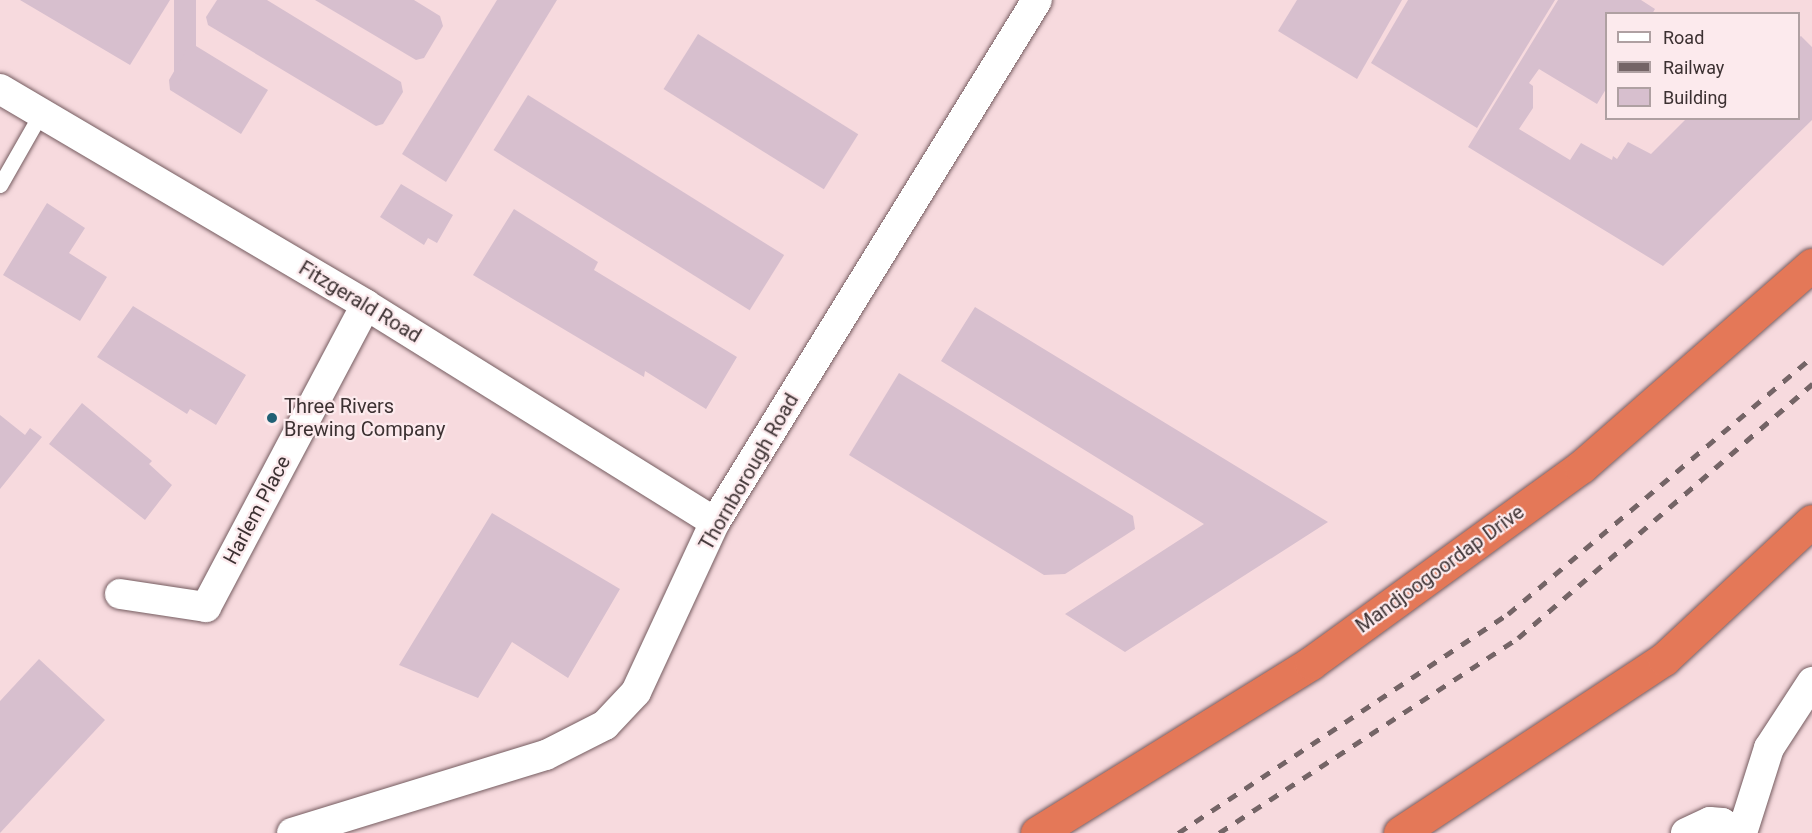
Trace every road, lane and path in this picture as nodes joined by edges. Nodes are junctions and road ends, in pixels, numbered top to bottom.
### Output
1 (1037, 0) edge
2 (0, 89) edge
3 (40, 112) junction
4 (0, 185) edge
5 (1812, 265) edge
6 (366, 305) junction
7 (1812, 521) edge
8 (715, 522) junction
9 (120, 594) dead end
10 (1812, 682) edge
11 (292, 833) edge
12 (1037, 833) edge
13 (1400, 833) edge
14 (1686, 833) edge
15 (1738, 833) edge
16 (1742, 833) edge

1 - 8 street, Thornborough Road
2 - 3 street, Fitzgerald Road
3 - 4 lane
3 - 6 street, Fitzgerald Road
5 - 12 highway, Mandjoogoordap Drive
6 - 8 street, Fitzgerald Road
6 - 9 street, Harlem Place
7 - 13 highway
8 - 11 street, Thornborough Road
10 - 16 street
14 - 15 street

